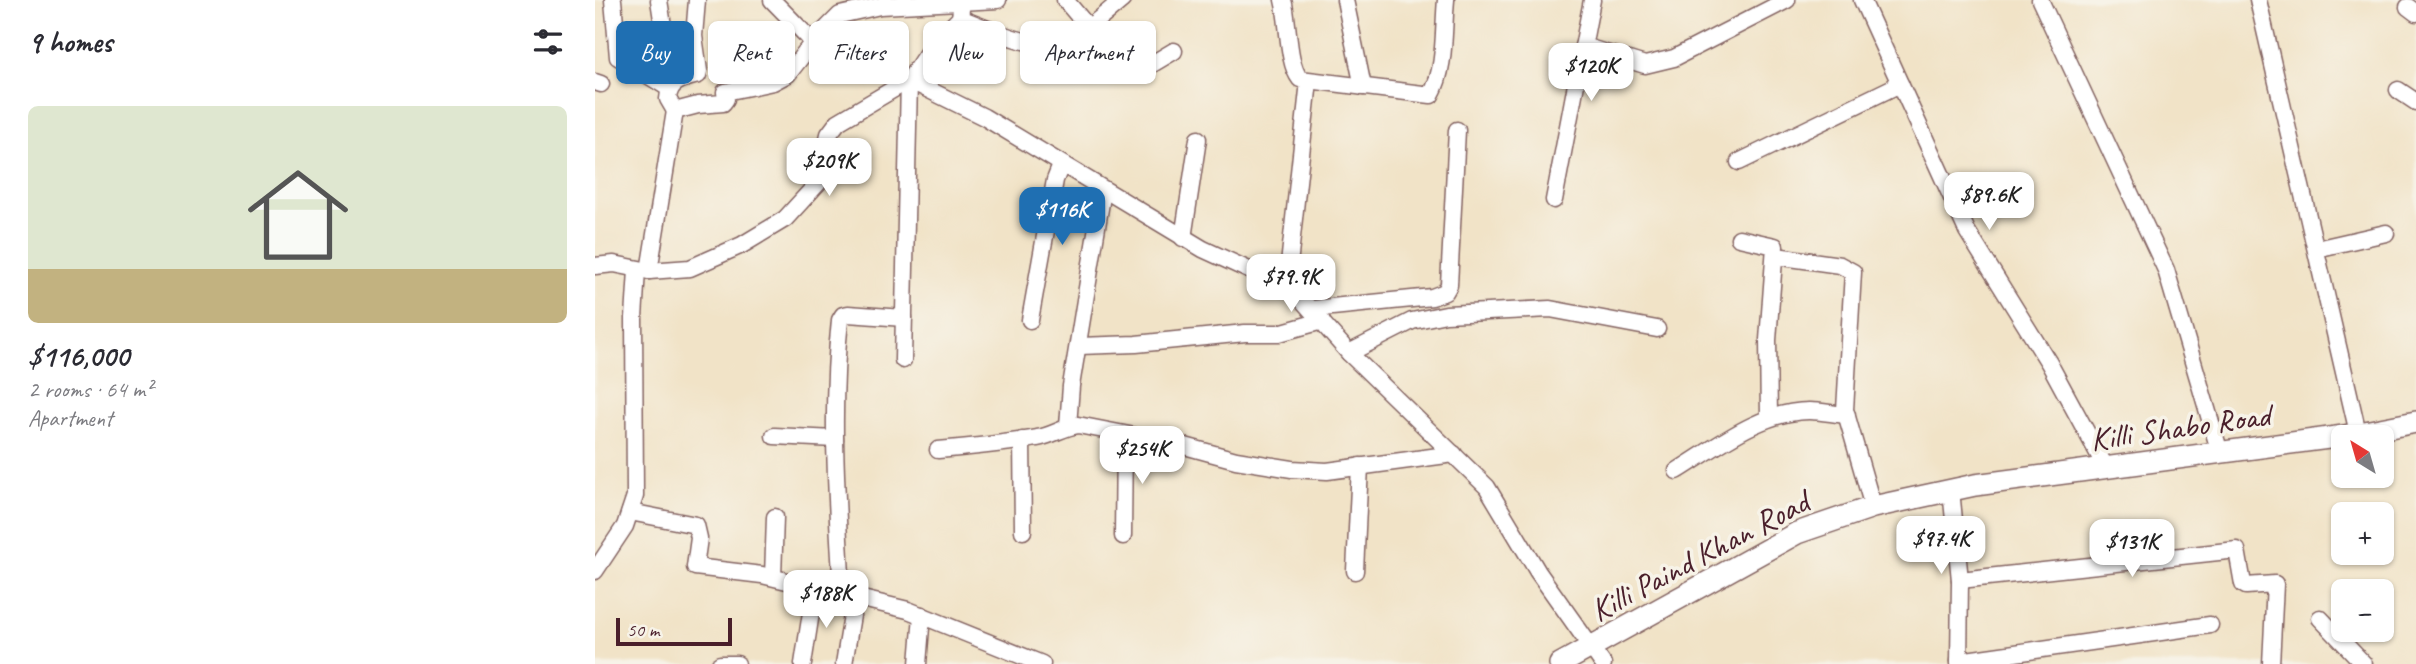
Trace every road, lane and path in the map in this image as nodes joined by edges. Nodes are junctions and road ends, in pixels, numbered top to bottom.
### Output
1 (614, 0) edge
2 (659, 0) edge
3 (697, 0) edge
4 (772, 0) edge
5 (998, 0) edge
6 (1065, 0) edge
7 (1122, 0) edge
8 (1283, 0) edge
9 (1345, 0) edge
10 (1446, 0) edge
11 (1593, 0) edge
12 (1787, 0) edge
13 (1862, 0) edge
14 (2040, 0) edge
15 (2258, 0) edge
16 (961, 7) edge
17 (834, 21) edge
18 (1085, 21) edge
19 (1096, 21) edge
20 (809, 38) edge
21 (1020, 39) edge
22 (1583, 46) junction
23 (809, 47) edge
24 (1174, 51) dead end
25 (1156, 62) edge
26 (909, 79) joint
27 (1309, 81) junction
28 (901, 84) edge
29 (909, 84) edge
30 (1900, 84) junction
31 (675, 85) junction
32 (1363, 87) junction
33 (2398, 90) dead end
34 (2416, 102) edge
35 (675, 111) junction
36 (1457, 130) dead end
37 (1198, 139) dead end
38 (1738, 162) dead end
39 (1061, 165) junction
40 (1103, 190) junction
41 (1554, 200) dead end
42 (2386, 233) dead end
43 (1183, 238) junction
44 (1739, 238) dead end
45 (2316, 249) junction
46 (1776, 256) junction
47 (595, 266) edge
48 (643, 270) junction
49 (1287, 283) junction
50 (1317, 315) junction
51 (904, 317) junction
52 (1030, 320) dead end
53 (1657, 329) dead end
54 (1079, 346) junction
55 (1349, 353) junction
56 (903, 360) dead end
57 (1847, 415) junction
58 (1769, 418) junction
59 (2416, 422) edge
60 (2356, 425) edge
61 (1068, 426) junction
62 (2394, 426) edge
63 (1124, 435) junction
64 (774, 436) dead end
65 (2331, 437) edge
66 (835, 439) junction
67 (1022, 440) junction
68 (938, 450) dead end
69 (2220, 453) junction
70 (1454, 454) junction
71 (1360, 466) junction
72 (2106, 468) junction
73 (1677, 471) dead end
74 (1951, 490) junction
75 (1873, 507) junction
76 (630, 512) junction
77 (775, 517) dead end
78 (1023, 531) dead end
79 (1123, 536) dead end
80 (1356, 570) dead end
81 (595, 571) edge
82 (773, 578) junction
83 (1960, 580) junction
84 (815, 587) junction
85 (848, 595) junction
86 (922, 615) junction
87 (2320, 618) dead end
88 (2210, 625) dead end
89 (1597, 656) edge
90 (1022, 659) edge
91 (1959, 662) edge
92 (720, 664) edge
93 (737, 664) edge
94 (803, 664) edge
95 (844, 664) edge
96 (918, 664) edge
97 (1042, 664) edge
98 (1560, 664) edge
99 (2271, 664) edge
100 (2364, 664) edge

1 - 31 street
2 - 31 street
3 - 31 street
4 - 20 street
5 - 16 street
6 - 18 street
7 - 19 street
8 - 27 street
9 - 32 street
10 - 32 street
11 - 22 street
12 - 22 street
13 - 30 street
14 - 69 street
15 - 45 street
16 - 17 street
16 - 21 street
16 - 26 street
22 - 41 street
23 - 35 street
24 - 25 street
26 - 39 street
27 - 32 street
27 - 49 street
28 - 48 street
29 - 51 street
30 - 38 street
30 - 72 street
31 - 35 street
33 - 34 street
35 - 48 street
36 - 50 street
37 - 43 street
39 - 40 street
39 - 52 street
40 - 43 street
40 - 54 street
42 - 45 street
43 - 49 street
44 - 46 street
45 - 60 street
46 - 57 street
46 - 58 street
47 - 48 street
48 - 76 street
49 - 50 street
50 - 54 street
50 - 55 street
51 - 56 street
51 - 66 street
53 - 55 street
54 - 61 street
55 - 70 street
57 - 58 street
57 - 75 street
58 - 73 street
59 - 62 street, Killi Shabo Road
61 - 63 street
61 - 67 street
63 - 71 street
63 - 79 street
64 - 66 street
65 - 69 street, Killi Shabo Road
66 - 85 street
67 - 68 street
67 - 78 street
69 - 72 street, Killi Shabo Road
70 - 71 street
70 - 89 street
71 - 80 street
72 - 74 street, Killi Shabo Road
74 - 75 street, Killi Paind Khan Road
74 - 83 street
75 - 89 street, Killi Paind Khan Road
76 - 81 street
76 - 82 street
77 - 82 street
82 - 84 street
83 - 91 street
83 - 99 street
84 - 85 street
84 - 94 street
85 - 86 street
85 - 95 street
86 - 90 street
86 - 96 street
87 - 100 street
88 - 91 street
89 - 98 street, Killi Paind Khan Road
90 - 97 street
92 - 93 street

